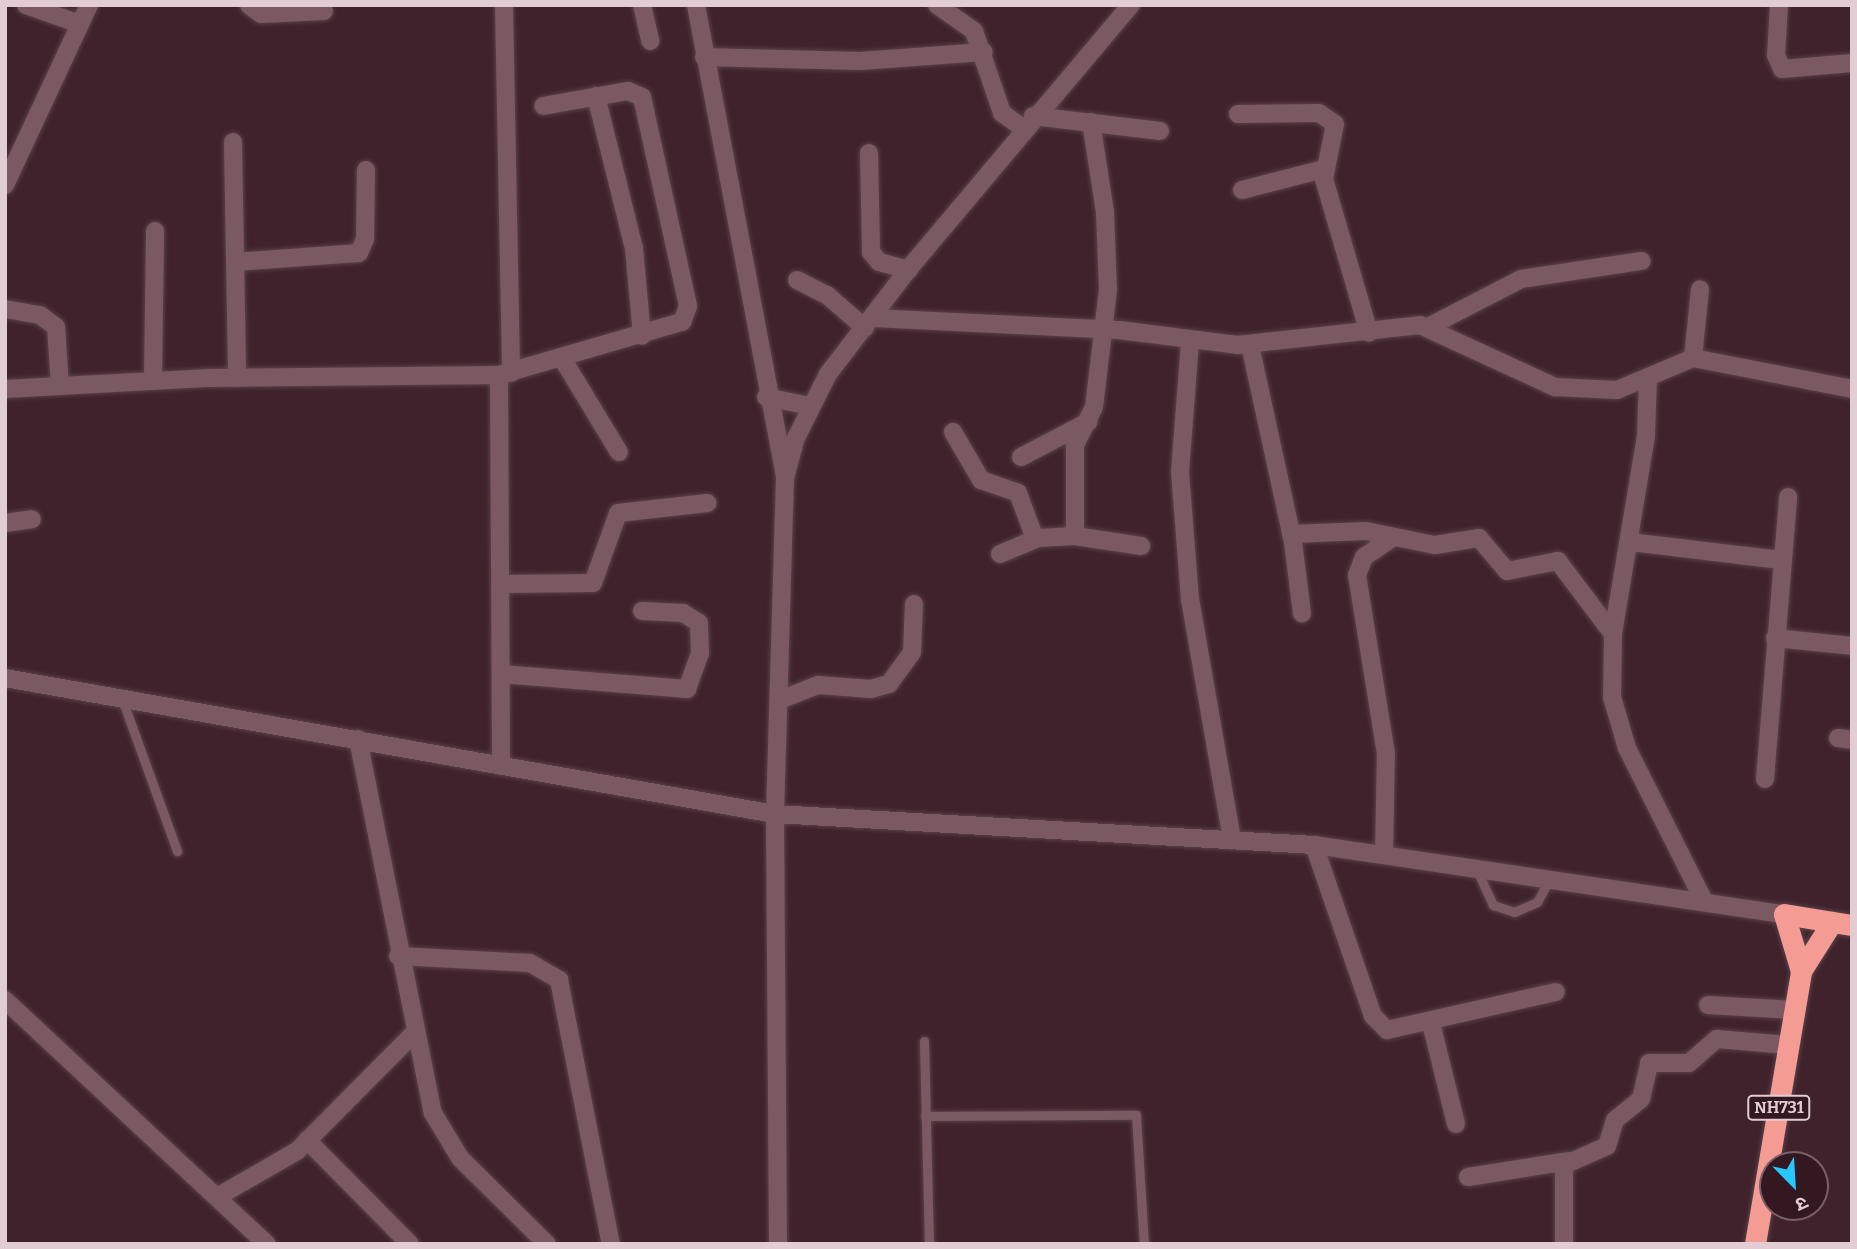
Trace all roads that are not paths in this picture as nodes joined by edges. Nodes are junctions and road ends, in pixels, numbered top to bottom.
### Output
1 (26, 5) edge
2 (89, 5) edge
3 (249, 5) edge
4 (504, 5) edge
5 (642, 5) edge
6 (696, 5) edge
7 (937, 5) edge
8 (1131, 5) edge
9 (1779, 5) edge
10 (324, 11) dead end
11 (80, 24) junction
12 (650, 41) dead end
13 (984, 52) junction
14 (704, 57) junction
15 (1852, 63) edge
16 (596, 96) junction
17 (543, 106) dead end
18 (1238, 114) dead end
19 (1028, 122) junction
20 (1091, 122) junction
21 (1160, 131) dead end
22 (233, 142) dead end
23 (869, 153) dead end
24 (1324, 169) junction
25 (366, 170) dead end
26 (5, 185) edge
27 (1242, 190) dead end
28 (155, 230) dead end
29 (1642, 261) dead end
30 (235, 262) junction
31 (909, 270) junction
32 (797, 280) dead end
33 (1700, 289) dead end
34 (5, 309) edge
35 (869, 323) junction
36 (1430, 326) junction
37 (1101, 329) junction
38 (1369, 332) junction
39 (642, 336) junction
40 (1190, 342) junction
41 (1250, 345) junction
42 (562, 358) junction
43 (1693, 358) junction
44 (505, 374) junction
45 (237, 378) junction
46 (1648, 378) junction
47 (153, 380) junction
48 (60, 386) junction
49 (5, 389) edge
50 (1852, 389) edge
51 (766, 397) junction
52 (810, 406) junction
53 (1088, 422) junction
54 (953, 432) dead end
55 (618, 452) dead end
56 (1021, 457) dead end
57 (785, 478) junction
58 (1788, 496) dead end
59 (707, 503) dead end
60 (32, 519) dead end
61 (5, 523) edge
62 (1291, 534) junction
63 (1075, 536) junction
64 (1392, 538) junction
65 (1035, 539) junction
66 (1630, 542) junction
67 (1141, 545) dead end
68 (1000, 554) dead end
69 (1780, 560) junction
70 (502, 584) junction
71 (914, 604) dead end
72 (642, 611) dead end
73 (1302, 613) dead end
74 (1613, 634) junction
75 (1774, 638) junction
76 (1852, 646) edge
77 (501, 674) junction
78 (5, 678) edge
79 (122, 699) junction
80 (780, 701) junction
81 (358, 739) junction
82 (501, 766) junction
83 (1765, 779) dead end
84 (775, 814) junction
85 (1231, 840) junction
86 (1314, 845) junction
87 (177, 851) dead end
88 (1384, 854) junction
89 (1475, 866) junction
90 (1551, 877) junction
91 (1704, 901) junction
92 (1784, 914) junction
93 (1842, 923) edge
94 (398, 956) junction
95 (1801, 971) junction
96 (1556, 992) dead end
97 (5, 1000) edge
98 (1709, 1005) dead end
99 (1794, 1010) junction
100 (1431, 1023) junction
101 (413, 1034) junction
102 (924, 1041) dead end
103 (1788, 1045) junction
104 (925, 1115) junction
105 (1456, 1124) dead end
106 (307, 1140) junction
107 (1568, 1161) junction
108 (1468, 1177) dead end
109 (217, 1197) junction
110 (267, 1244) edge
111 (410, 1244) edge
112 (547, 1244) edge
113 (611, 1244) edge
114 (778, 1244) edge
115 (929, 1244) edge
116 (1144, 1244) edge
117 (1564, 1244) edge
118 (1755, 1244) edge

1 - 11 street
2 - 11 street
3 - 10 street
4 - 44 street
5 - 12 street
6 - 14 street
7 - 13 street
8 - 19 street
9 - 15 street
11 - 26 street
13 - 14 street
13 - 19 street
14 - 51 street
16 - 17 street
16 - 39 street
16 - 39 street
18 - 24 street
19 - 20 street
19 - 31 street
20 - 21 street
20 - 37 street
22 - 30 street
23 - 31 street
24 - 27 street
24 - 38 street
25 - 30 street
28 - 47 street
29 - 36 street
30 - 45 street
31 - 35 street
32 - 35 street
33 - 43 street
34 - 48 street
35 - 37 street
35 - 52 street
36 - 38 street
36 - 46 street
37 - 40 street
37 - 53 street
38 - 41 street
39 - 42 street
40 - 41 street
40 - 85 street
41 - 62 street
42 - 44 street
42 - 55 street
43 - 46 street
43 - 50 street
44 - 45 street
44 - 70 street
45 - 47 street
46 - 66 street
47 - 48 street
48 - 49 street
51 - 52 street
51 - 57 street
52 - 57 street
53 - 56 street
53 - 63 street
54 - 65 street
57 - 80 street
58 - 69 street
59 - 70 street
60 - 61 street
62 - 64 street
62 - 73 street
63 - 65 street
63 - 67 street
64 - 74 street
64 - 88 street
65 - 68 street
66 - 69 street
66 - 74 street
69 - 75 street
70 - 77 street
71 - 80 street
72 - 77 street
74 - 91 street
75 - 76 street
75 - 83 street
77 - 82 street
78 - 79 street
79 - 81 street
79 - 87 lane
80 - 84 street
81 - 82 street
81 - 94 street
82 - 84 street
84 - 85 street
84 - 114 street
85 - 86 street
86 - 88 street
86 - 100 street
88 - 89 street
89 - 90 street
89 - 90 lane
90 - 91 street
91 - 92 street
92 - 93 highway, NH731
92 - 95 highway, NH731
93 - 95 highway, NH731
94 - 101 street
94 - 113 street
95 - 99 highway, NH731
96 - 100 street
97 - 109 street
98 - 99 street
99 - 103 highway, NH731
100 - 105 street
101 - 106 street
101 - 112 street
102 - 104 lane
103 - 107 street
103 - 118 highway, NH731
104 - 115 lane
104 - 116 lane
106 - 109 street
106 - 111 street
107 - 108 street
107 - 117 street
109 - 110 street

